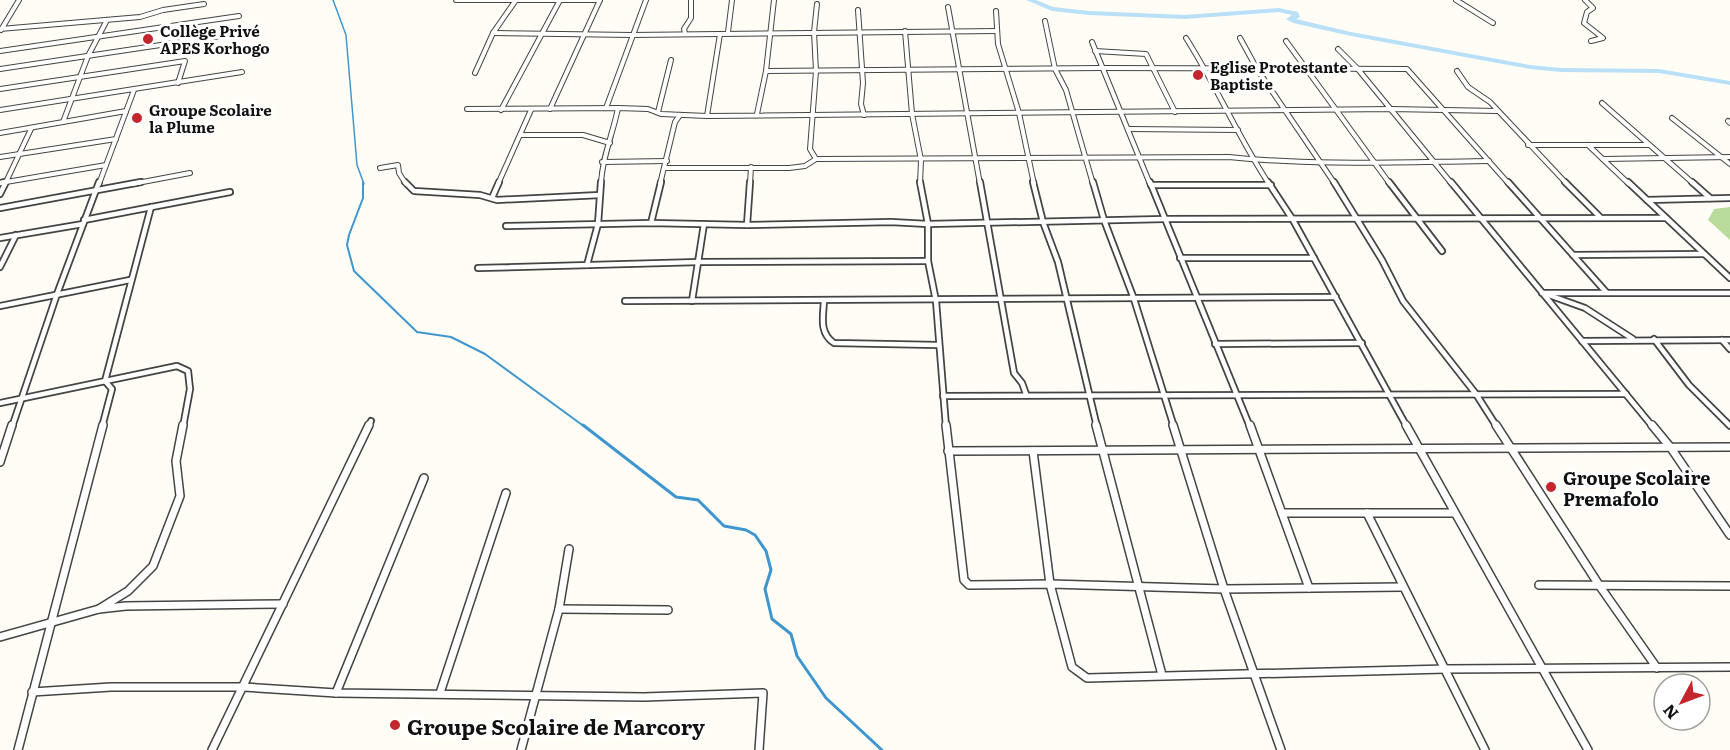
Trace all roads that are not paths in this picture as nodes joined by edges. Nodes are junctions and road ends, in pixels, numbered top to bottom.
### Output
1 (19, 0) edge
2 (456, 0) edge
3 (516, 0) edge
4 (560, 0) edge
5 (600, 0) edge
6 (646, 0) edge
7 (691, 0) edge
8 (732, 0) edge
9 (774, 0) edge
10 (1456, 0) edge
11 (1585, 0) edge
12 (204, 4) dead end
13 (817, 4) dead end
14 (948, 7) dead end
15 (858, 10) dead end
16 (996, 11) dead end
17 (239, 16) dead end
18 (107, 20) junction
19 (1045, 21) dead end
20 (1493, 23) dead end
21 (0, 30) edge
22 (905, 31) junction
23 (997, 31) junction
24 (728, 32) junction
25 (860, 32) junction
26 (953, 32) junction
27 (493, 33) junction
28 (543, 33) junction
29 (685, 33) junction
30 (771, 33) junction
31 (814, 33) junction
32 (234, 34) dead end
33 (720, 34) junction
34 (583, 35) junction
35 (632, 35) junction
36 (99, 37) junction
37 (1186, 38) dead end
38 (1240, 38) dead end
39 (1286, 41) dead end
40 (1591, 41) dead end
41 (1092, 42) dead end
42 (1338, 49) dead end
43 (0, 51) edge
44 (1095, 51) junction
45 (88, 56) junction
46 (671, 60) dead end
47 (1101, 68) junction
48 (1307, 68) junction
49 (1357, 68) junction
50 (0, 69) edge
51 (1008, 69) junction
52 (1055, 69) junction
53 (1154, 69) junction
54 (1206, 69) junction
55 (1257, 69) junction
56 (862, 70) junction
57 (961, 70) junction
58 (766, 71) junction
59 (816, 71) junction
60 (909, 71) junction
61 (1458, 71) dead end
62 (242, 72) dead end
63 (475, 73) dead end
64 (81, 76) junction
65 (178, 83) junction
66 (0, 89) edge
67 (134, 90) junction
68 (71, 99) junction
69 (1602, 103) dead end
70 (606, 108) junction
71 (618, 108) junction
72 (550, 109) junction
73 (1391, 109) junction
74 (1444, 109) junction
75 (0, 110) edge
76 (467, 110) dead end
77 (501, 110) junction
78 (531, 110) junction
79 (126, 111) junction
80 (1287, 111) junction
81 (1497, 111) junction
82 (658, 112) junction
83 (1071, 112) junction
84 (1121, 112) junction
85 (1175, 112) junction
86 (1229, 112) junction
87 (1338, 112) junction
88 (811, 113) junction
89 (968, 113) junction
90 (1019, 113) junction
91 (671, 114) junction
92 (757, 114) junction
93 (912, 114) junction
94 (864, 115) junction
95 (680, 116) junction
96 (707, 116) junction
97 (1672, 118) dead end
98 (675, 121) junction
99 (63, 122) junction
100 (31, 129) junction
101 (1128, 129) junction
102 (1238, 130) junction
103 (0, 133) edge
104 (520, 135) junction
105 (116, 139) junction
106 (610, 142) junction
107 (1528, 145) junction
108 (1588, 145) junction
109 (1649, 145) junction
110 (18, 155) junction
111 (1027, 157) junction
112 (1138, 157) junction
113 (1663, 157) junction
114 (1722, 157) junction
115 (0, 158) edge
116 (1730, 158) edge
117 (816, 159) junction
118 (1085, 159) junction
119 (1252, 159) junction
120 (1603, 159) junction
121 (921, 160) junction
122 (974, 160) junction
123 (1375, 160) junction
124 (667, 161) junction
125 (1435, 161) junction
126 (1490, 161) junction
127 (602, 162) junction
128 (1322, 162) junction
129 (1730, 164) edge
130 (106, 165) junction
131 (751, 167) junction
132 (380, 168) dead end
133 (665, 168) junction
134 (190, 173) dead end
135 (2, 183) edge
136 (1151, 185) junction
137 (1271, 185) junction
138 (95, 189) junction
139 (230, 192) dead end
140 (0, 194) edge
141 (600, 195) junction
142 (492, 198) junction
143 (1710, 198) junction
144 (1730, 198) edge
145 (1647, 200) junction
146 (151, 207) junction
147 (0, 208) edge
148 (1600, 217) junction
149 (1415, 218) junction
150 (1479, 218) junction
151 (1539, 218) junction
152 (1666, 218) junction
153 (1165, 219) junction
154 (1356, 219) junction
155 (1104, 220) junction
156 (1293, 220) junction
157 (83, 222) junction
158 (1043, 222) junction
159 (651, 223) junction
160 (986, 223) junction
161 (598, 224) junction
162 (704, 224) junction
163 (747, 225) junction
164 (928, 225) junction
165 (506, 226) dead end
166 (16, 235) junction
167 (0, 238) edge
168 (1442, 251) dead end
169 (1704, 254) junction
170 (1574, 255) junction
171 (1180, 258) junction
172 (1314, 258) junction
173 (928, 261) junction
174 (699, 262) junction
175 (587, 265) junction
176 (0, 267) edge
177 (478, 268) dead end
178 (1730, 278) edge
179 (130, 280) junction
180 (1606, 292) junction
181 (1542, 293) junction
182 (1730, 293) edge
183 (57, 294) junction
184 (1336, 297) junction
185 (1196, 298) junction
186 (1134, 299) junction
187 (999, 300) junction
188 (1067, 300) junction
189 (625, 301) dead end
190 (692, 301) junction
191 (824, 301) junction
192 (936, 301) junction
193 (0, 306) edge
194 (1654, 339) junction
195 (1635, 340) junction
196 (1722, 340) junction
197 (1730, 340) edge
198 (1582, 341) junction
199 (1362, 343) junction
200 (1215, 344) junction
201 (938, 345) junction
202 (1730, 349) edge
203 (105, 381) junction
204 (1388, 393) junction
205 (1026, 394) junction
206 (1088, 394) junction
207 (1162, 394) junction
208 (1236, 394) junction
209 (1476, 394) junction
210 (1626, 394) junction
211 (943, 396) junction
212 (20, 399) junction
213 (0, 403) edge
214 (371, 421) dead end
215 (1730, 426) edge
216 (1417, 447) junction
217 (1730, 447) edge
218 (1259, 448) junction
219 (1512, 448) junction
220 (1671, 448) junction
221 (948, 450) junction
222 (1033, 451) junction
223 (1103, 451) junction
224 (1180, 451) junction
225 (0, 462) edge
226 (424, 478) dead end
227 (506, 493) dead end
228 (1282, 513) junction
229 (1367, 513) junction
230 (1454, 513) junction
231 (1730, 535) edge
232 (569, 549) dead end
233 (1050, 584) junction
234 (1539, 585) dead end
235 (1599, 585) junction
236 (1402, 586) junction
237 (1730, 586) edge
238 (1138, 587) junction
239 (1309, 588) junction
240 (1224, 589) junction
241 (283, 604) junction
242 (99, 609) junction
243 (559, 609) junction
244 (668, 609) dead end
245 (51, 623) junction
246 (0, 637) edge
247 (1730, 667) edge
248 (1657, 668) junction
249 (1446, 669) junction
250 (1542, 669) junction
251 (1255, 672) junction
252 (1162, 675) junction
253 (244, 687) junction
254 (32, 692) junction
255 (336, 693) junction
256 (440, 693) junction
257 (535, 694) junction
258 (18, 750) edge
259 (212, 750) edge
260 (521, 750) edge
261 (759, 750) edge
262 (1281, 750) edge
263 (1485, 750) edge
264 (1588, 750) edge

1 - 21 street
2 - 3 street
3 - 4 street
3 - 27 street
4 - 5 street
4 - 28 street
5 - 34 street
6 - 35 street
7 - 29 street
8 - 24 street
9 - 30 street
10 - 20 street
11 - 40 street
12 - 18 street
13 - 31 street
14 - 26 street
15 - 25 street
16 - 23 street
17 - 36 street
18 - 21 street
18 - 36 street
19 - 52 street
22 - 25 street
22 - 26 street
22 - 60 street
23 - 26 street
23 - 51 street
24 - 30 street
24 - 33 street
25 - 31 street
25 - 56 street
26 - 57 street
27 - 28 street
27 - 63 street
28 - 34 street
28 - 77 street
29 - 33 street
29 - 35 street
30 - 31 street
30 - 58 street
31 - 59 street
32 - 45 street
33 - 96 street
34 - 35 street
34 - 72 street
35 - 70 street
36 - 43 street
36 - 45 street
37 - 54 street
38 - 55 street
39 - 48 street
41 - 44 street
42 - 49 street
44 - 47 street
44 - 53 street
45 - 50 street
45 - 64 street
46 - 82 street
47 - 52 street
47 - 53 street
47 - 84 street
48 - 49 street
48 - 55 street
48 - 87 street
49 - 73 street
49 - 74 street
51 - 52 street
51 - 57 street
51 - 90 street
52 - 83 street
53 - 54 street
53 - 85 street
54 - 55 street
54 - 86 street
55 - 80 street
56 - 59 street
56 - 60 street
56 - 94 street
57 - 60 street
57 - 89 street
58 - 59 street
58 - 92 street
59 - 88 street
60 - 93 street
61 - 81 street
62 - 65 street
64 - 65 street
64 - 66 street
64 - 68 street
65 - 67 street
67 - 68 street
67 - 79 street
68 - 75 street
68 - 99 street
69 - 109 street
70 - 71 street
70 - 72 street
71 - 82 street
71 - 106 street
72 - 78 street
73 - 74 street
73 - 87 street
73 - 125 street
74 - 81 street
74 - 126 street
76 - 77 street
77 - 78 street
78 - 104 street
79 - 99 street
79 - 105 street
80 - 86 street
80 - 87 street
80 - 128 street
81 - 107 street
82 - 91 street
83 - 84 street
83 - 90 street
83 - 118 street
84 - 85 street
84 - 101 street
85 - 86 street
86 - 102 street
87 - 123 street
88 - 92 street
88 - 94 street
88 - 117 street
89 - 90 street
89 - 93 street
89 - 122 street
90 - 111 street
91 - 95 street
91 - 98 street
92 - 96 street
93 - 94 street
93 - 121 street
95 - 96 street
95 - 98 street
97 - 114 street
98 - 124 street
99 - 100 street
100 - 103 street
100 - 110 street
101 - 102 street
101 - 112 street
102 - 119 street
104 - 106 street
104 - 142 street
105 - 110 street
105 - 130 street
106 - 127 street
107 - 108 street
107 - 148 street
108 - 109 street
108 - 120 street
109 - 113 street
110 - 115 street
110 - 135 street
111 - 118 street
111 - 122 street
111 - 158 street
112 - 118 street
112 - 119 street
112 - 136 street
113 - 114 street
113 - 120 street
113 - 143 street
114 - 116 street
114 - 129 street
117 - 121 street
117 - 131 street
118 - 155 street
119 - 128 street
119 - 137 street
120 - 145 street
121 - 122 street
121 - 164 street
122 - 160 street
123 - 125 street
123 - 128 street
123 - 149 street
124 - 127 street
124 - 133 street
125 - 126 street
125 - 150 street
126 - 151 street
127 - 141 street
128 - 154 street
130 - 135 street
130 - 138 street
131 - 133 street
131 - 163 street
132 - 142 street
133 - 159 street
134 - 138 street
135 - 140 street
136 - 137 street
136 - 153 street
137 - 156 street
138 - 147 street
138 - 157 street
139 - 146 street
141 - 142 street
141 - 161 street
143 - 144 street
143 - 145 street
145 - 152 street
146 - 157 street
146 - 179 street
148 - 151 street
148 - 152 street
149 - 150 street
149 - 154 street
149 - 168 street
150 - 151 street
150 - 181 street
151 - 170 street
152 - 169 street
153 - 155 street
153 - 156 street
153 - 171 street
154 - 156 street
154 - 209 street
155 - 158 street
155 - 186 street
156 - 172 street
157 - 166 street
157 - 183 street
158 - 160 street
158 - 188 street
159 - 161 street
159 - 162 street
160 - 164 street
160 - 187 street
161 - 165 street
161 - 175 street
162 - 163 street
162 - 174 street
163 - 164 street
164 - 173 street
166 - 167 street
166 - 176 street
169 - 170 street
169 - 178 street
170 - 180 street
171 - 172 street
171 - 185 street
172 - 184 street
173 - 174 street
173 - 192 street
174 - 175 street
174 - 190 street
175 - 177 street
179 - 183 street
179 - 203 street
180 - 181 street
180 - 182 street
181 - 195 street
181 - 198 street
183 - 193 street
183 - 212 street
184 - 185 street
184 - 199 street
185 - 186 street
185 - 200 street
186 - 188 street
186 - 207 street
187 - 188 street
187 - 192 street
187 - 205 street
188 - 206 street
189 - 190 street
190 - 191 street
191 - 192 street
191 - 201 street
192 - 201 street
194 - 195 street
194 - 196 street
194 - 215 street
195 - 198 street
196 - 197 street
196 - 202 street
198 - 210 street
199 - 200 street
199 - 204 street
200 - 208 street
201 - 211 street
203 - 212 street
203 - 242 street
203 - 245 street
204 - 208 street
204 - 209 street
204 - 216 street
205 - 206 street
205 - 211 street
206 - 207 street
206 - 223 street
207 - 208 street
207 - 224 street
208 - 218 street
209 - 210 street
209 - 219 street
210 - 220 street
211 - 221 street
212 - 213 street
212 - 225 street
214 - 241 street
216 - 218 street
216 - 219 street
216 - 230 street
217 - 220 street
218 - 224 street
218 - 228 street
219 - 220 street
219 - 235 street
220 - 231 street
221 - 222 street
221 - 233 street
222 - 223 street
222 - 233 street
223 - 224 street
223 - 238 street
224 - 240 street
226 - 255 street
227 - 256 street
228 - 229 street
228 - 239 street
229 - 230 street
229 - 236 street
230 - 250 street
232 - 243 street
233 - 238 street
233 - 252 street
234 - 235 street
235 - 237 street
235 - 248 street
236 - 239 street
236 - 249 street
238 - 240 street
238 - 252 street
239 - 240 street
240 - 251 street
241 - 242 street
241 - 253 street
242 - 245 street
243 - 244 street
243 - 257 street
245 - 246 street
245 - 254 street
247 - 248 street
248 - 250 street
249 - 250 street
249 - 251 street
249 - 263 street
250 - 264 street
251 - 252 street
251 - 262 street
253 - 254 street
253 - 255 street
253 - 259 street
254 - 258 street
255 - 256 street
256 - 257 street
257 - 260 street
257 - 261 street

